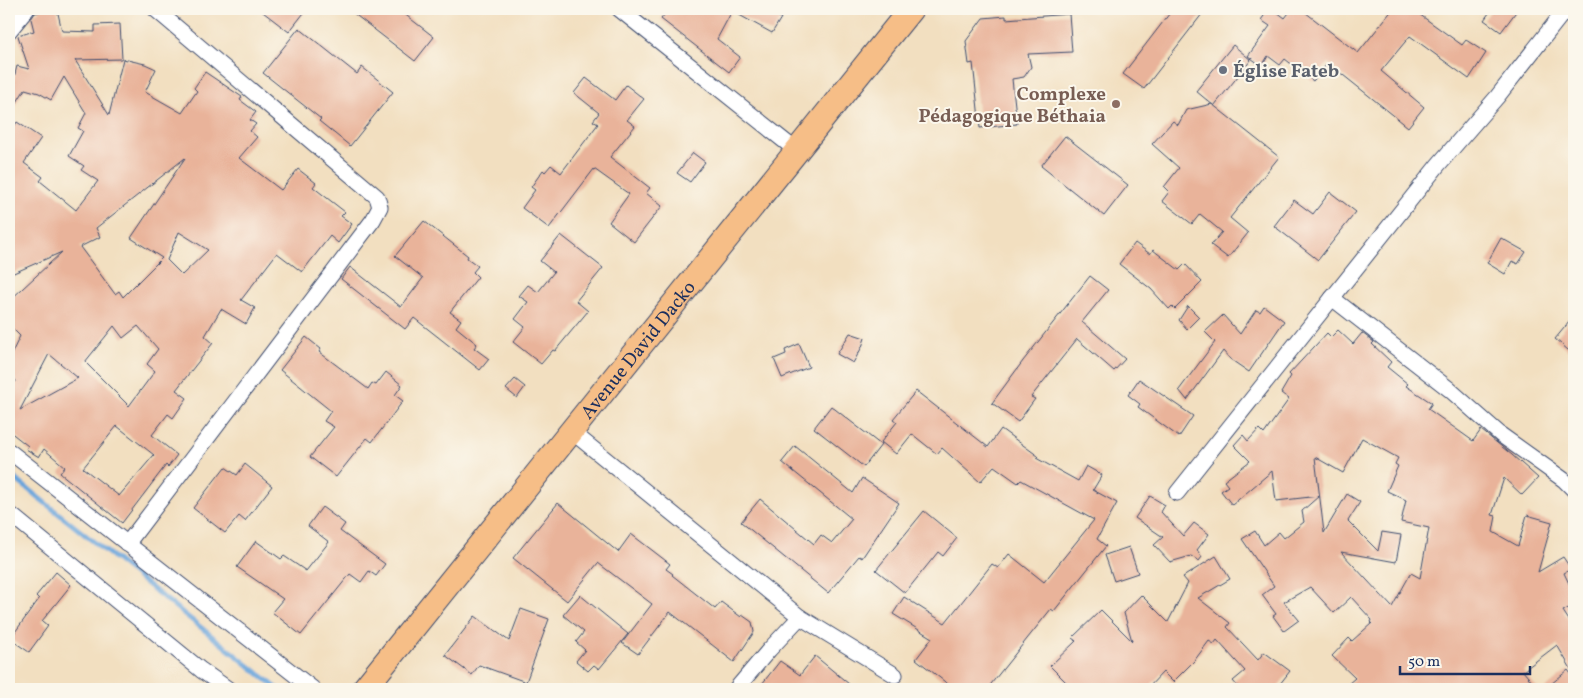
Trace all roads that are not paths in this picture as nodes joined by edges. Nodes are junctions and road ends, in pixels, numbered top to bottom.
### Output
1 (27, 9) edge
2 (155, 9) edge
3 (619, 9) edge
4 (911, 9) edge
5 (1566, 9) edge
6 (9, 31) edge
7 (797, 151) junction
8 (1332, 298) junction
9 (571, 431) junction
10 (9, 451) edge
11 (1574, 490) edge
12 (1177, 493) dead end
13 (9, 513) edge
14 (127, 544) junction
15 (800, 617) junction
16 (895, 675) dead end
17 (228, 689) edge
18 (312, 689) edge
19 (364, 689) edge
20 (736, 689) edge

1 - 6 street
2 - 14 street
3 - 7 street
4 - 7 main road, Avenue David Dacko
5 - 8 street
7 - 9 main road, Avenue David Dacko
8 - 11 street
8 - 12 street
9 - 15 street
9 - 19 main road, Avenue David Dacko
10 - 14 street
13 - 17 street
14 - 18 street
15 - 16 street
15 - 20 street

